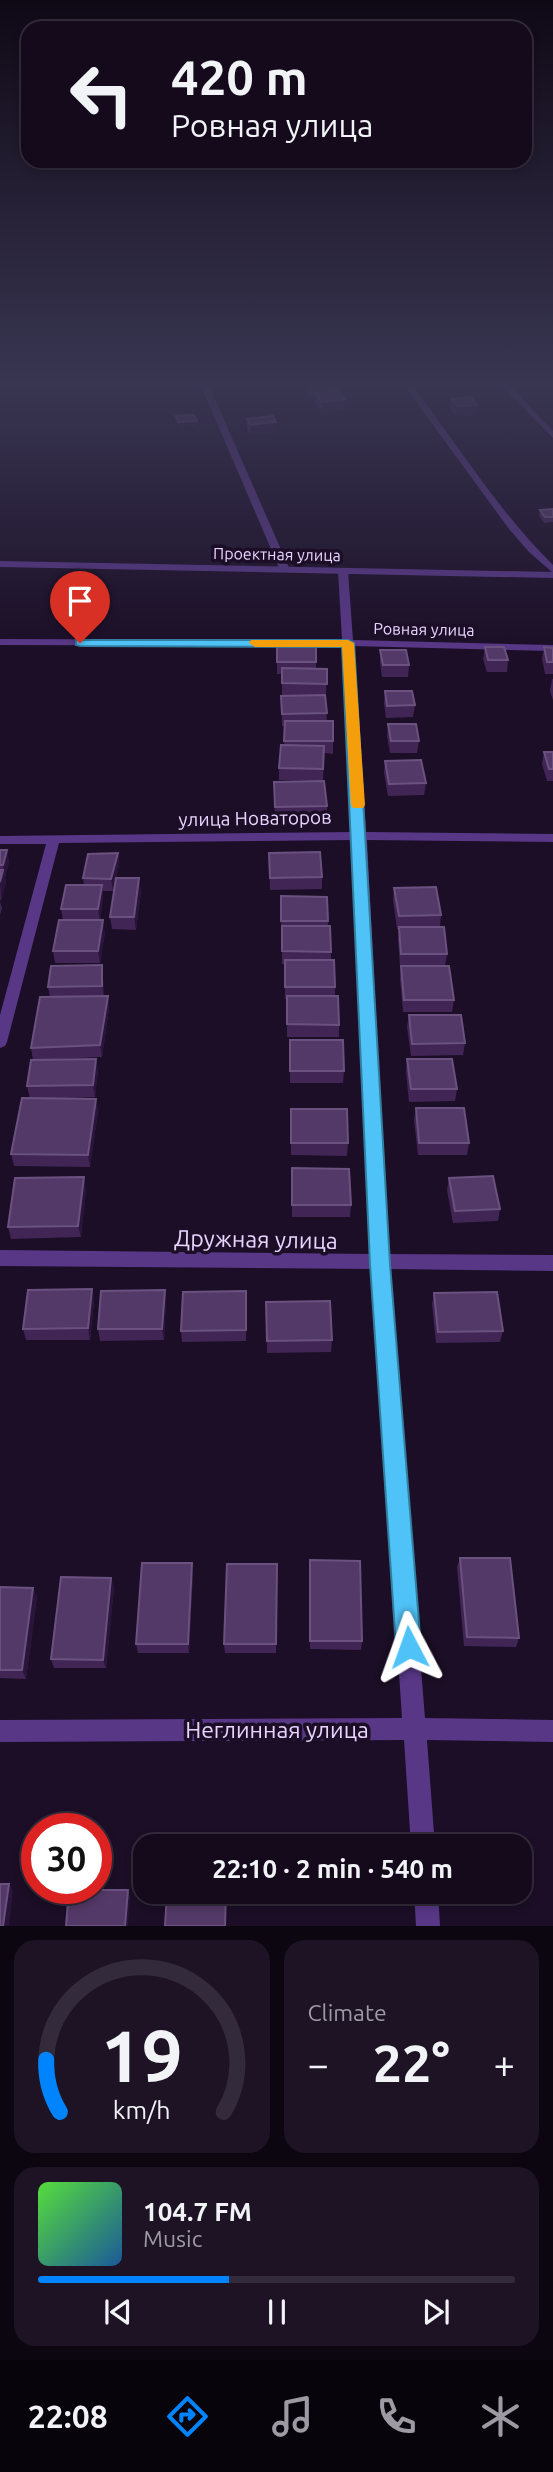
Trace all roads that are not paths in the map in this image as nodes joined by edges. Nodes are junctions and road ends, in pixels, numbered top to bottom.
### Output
1 (242, 471) edge
2 (473, 471) edge
3 (0, 564) edge
4 (285, 570) junction
5 (553, 570) edge
6 (343, 571) junction
7 (553, 575) edge
8 (0, 642) edge
9 (348, 643) junction
10 (553, 648) edge
11 (360, 836) junction
12 (553, 838) edge
13 (54, 839) junction
14 (0, 840) edge
15 (0, 1042) edge
16 (0, 1258) edge
17 (380, 1264) junction
18 (553, 1264) edge
19 (415, 1729) junction
20 (0, 1731) edge
21 (553, 1731) edge
22 (421, 1834) edge
23 (427, 1904) edge
24 (428, 1926) edge

1 - 4 street
2 - 5 street
3 - 4 street, Проектная улица
4 - 6 street, Проектная улица
6 - 7 street, Проектная улица
6 - 9 street
8 - 9 street, Ровная улица
9 - 10 street, Ровная улица
9 - 11 street
11 - 12 street, улица Новаторов
11 - 13 street, улица Новаторов
11 - 17 street
13 - 14 street, улица Новаторов
13 - 15 street
16 - 17 street, Дружная улица
17 - 18 street, Дружная улица
17 - 19 street
19 - 20 street, Неглинная улица
19 - 21 street, Неглинная улица
19 - 22 street
23 - 24 street

